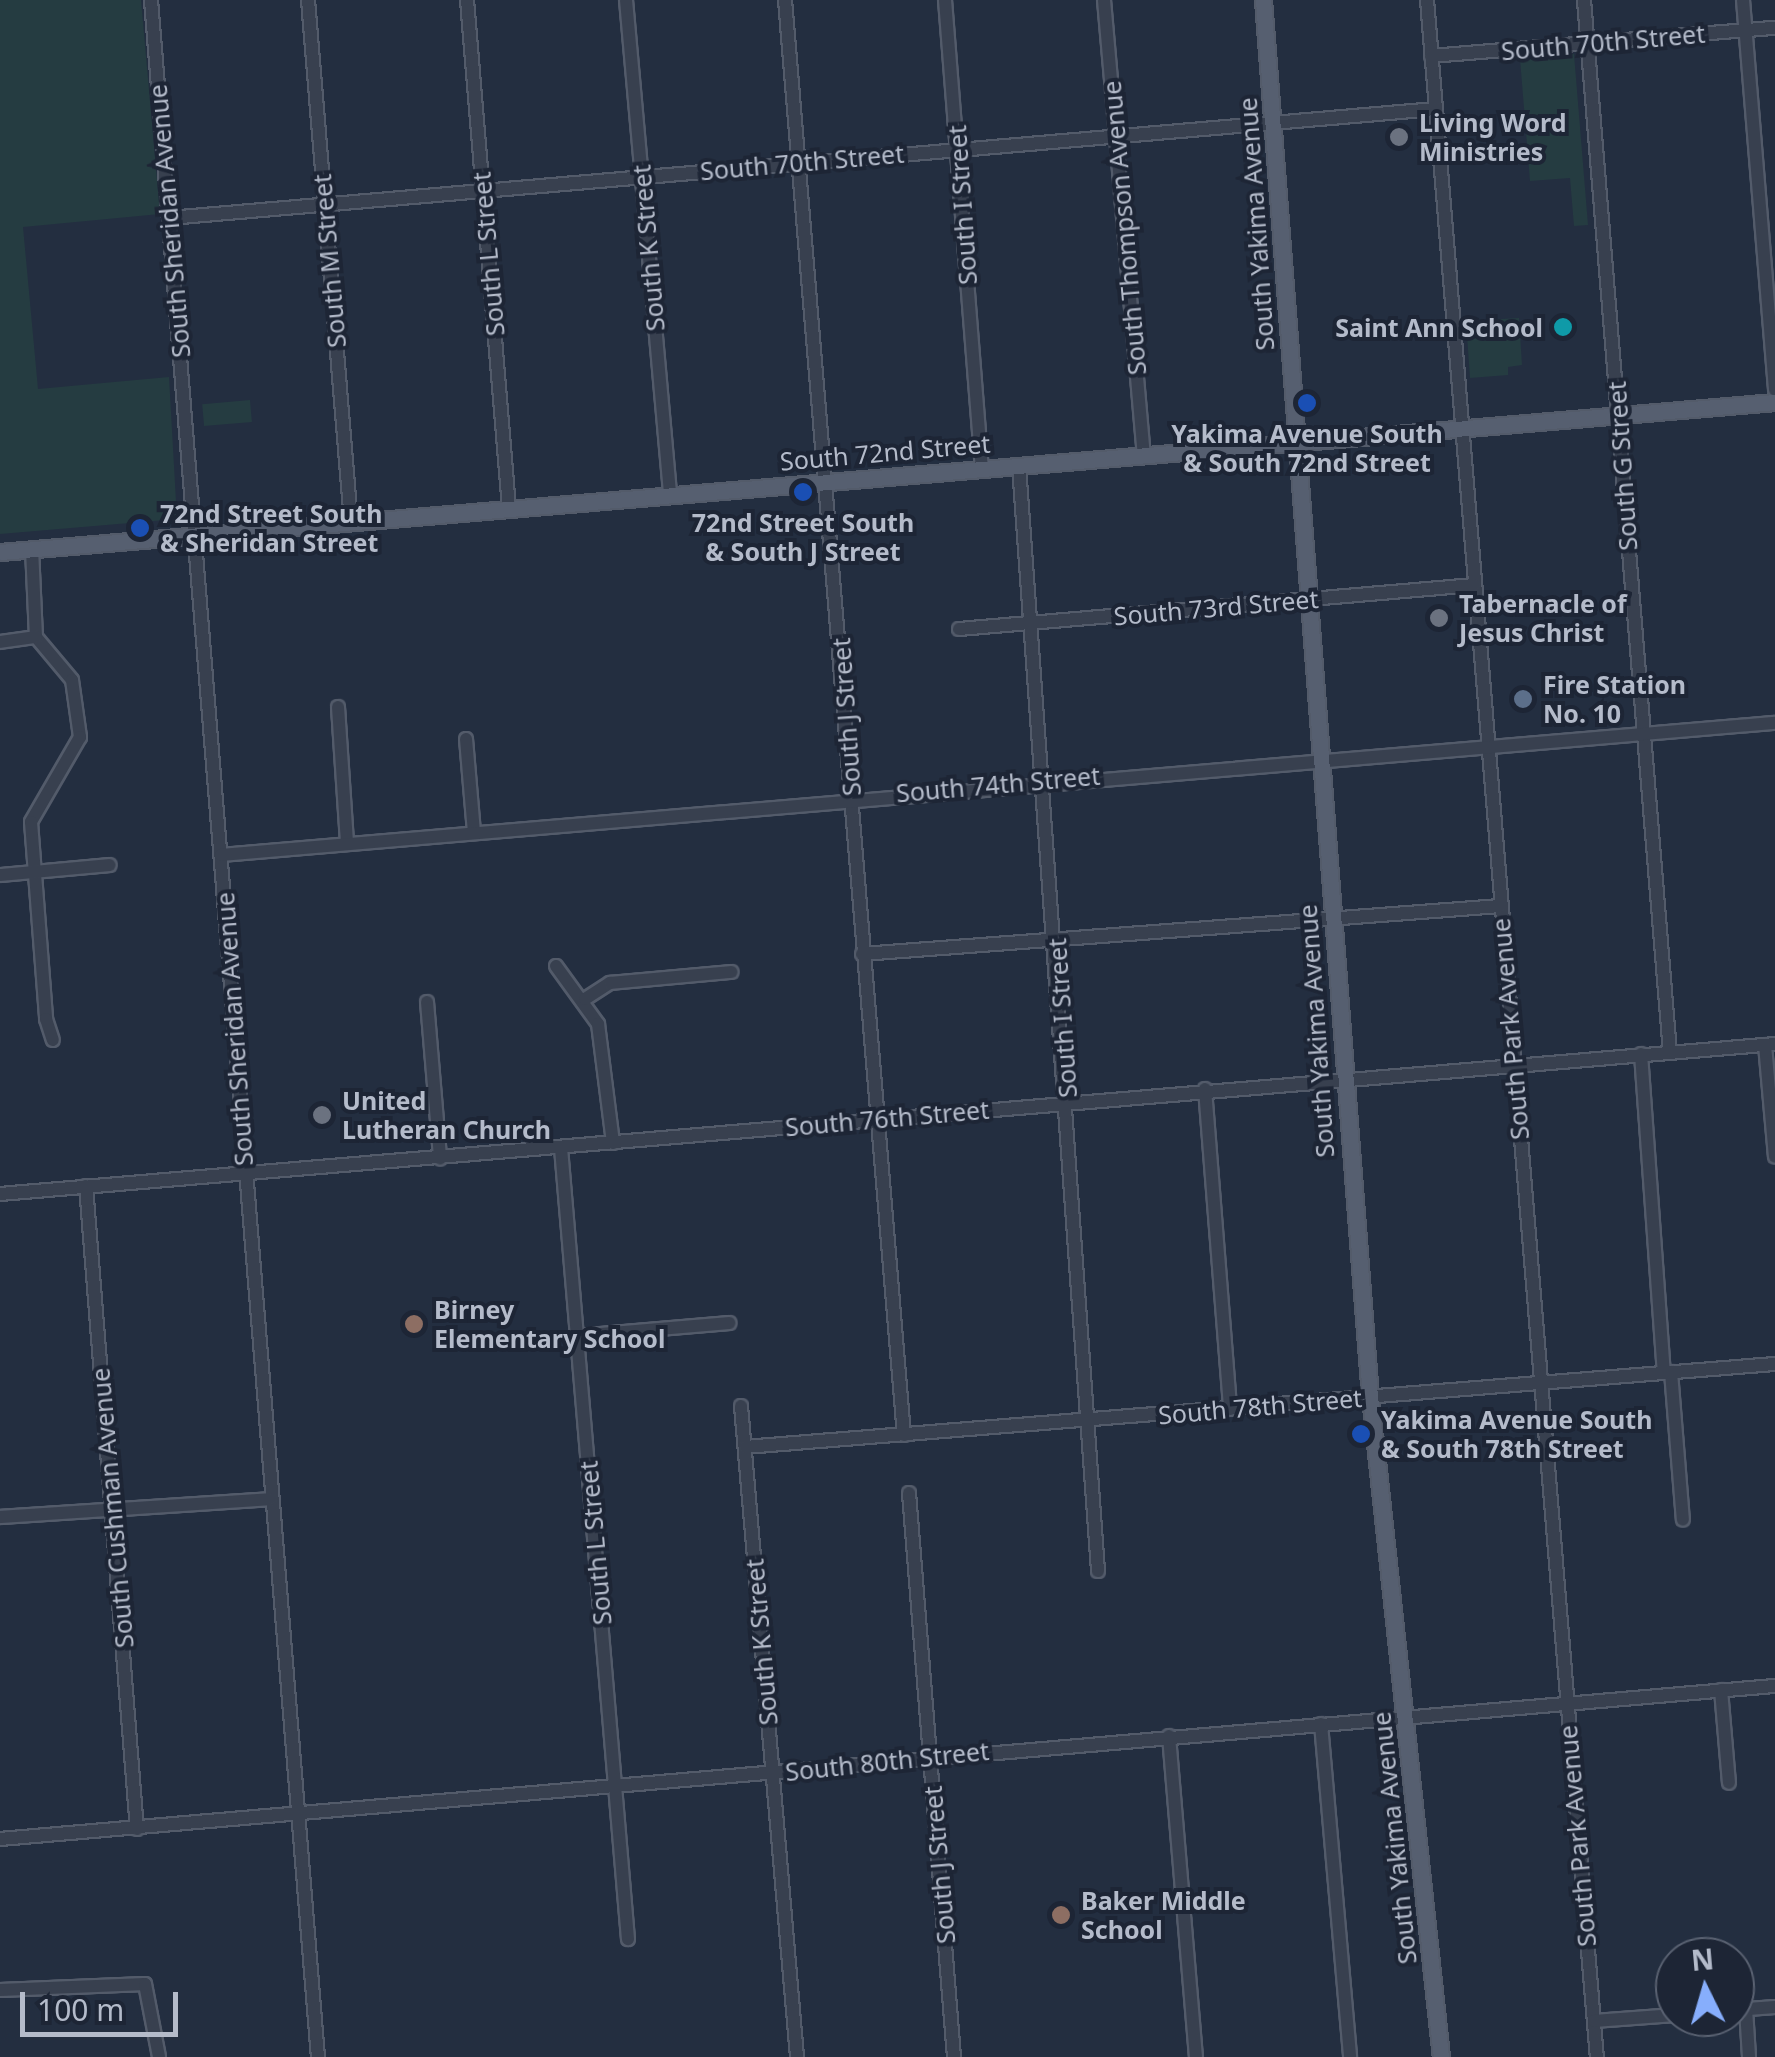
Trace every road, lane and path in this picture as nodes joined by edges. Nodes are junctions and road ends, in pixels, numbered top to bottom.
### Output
1 (152, 0) edge
2 (308, 0) edge
3 (468, 0) edge
4 (626, 0) edge
5 (786, 0) edge
6 (945, 0) edge
7 (1104, 0) edge
8 (1263, 0) edge
9 (1426, 0) edge
10 (1584, 0) edge
11 (1743, 0) edge
12 (1775, 28) edge
13 (1746, 31) junction
14 (1588, 44) junction
15 (1431, 56) junction
16 (1435, 108) junction
17 (1273, 122) junction
18 (1115, 136) junction
19 (958, 149) junction
20 (800, 162) junction
21 (642, 176) junction
22 (483, 190) junction
23 (325, 204) junction
24 (169, 218) junction
25 (1775, 390) edge
26 (1775, 402) edge
27 (1618, 415) junction
28 (1462, 428) junction
29 (1298, 442) junction
30 (1144, 455) junction
31 (1019, 466) junction
32 (982, 469) junction
33 (828, 482) junction
34 (670, 495) junction
35 (509, 508) junction
36 (351, 522) junction
37 (194, 535) junction
38 (32, 549) junction
39 (0, 552) edge
40 (1474, 585) junction
41 (1310, 599) junction
42 (1031, 622) junction
43 (959, 629) dead end
44 (36, 637) junction
45 (0, 642) edge
46 (338, 707) dead end
47 (1775, 723) edge
48 (1643, 733) junction
49 (466, 739) dead end
50 (1487, 745) junction
51 (1319, 758) junction
52 (1045, 781) junction
53 (853, 796) junction
54 (474, 832) junction
55 (347, 843) junction
56 (221, 855) junction
57 (110, 865) dead end
58 (32, 872) junction
59 (0, 874) edge
60 (1500, 906) junction
61 (1332, 918) junction
62 (1056, 940) junction
63 (862, 954) junction
64 (556, 966) dead end
65 (732, 972) dead end
66 (585, 999) junction
67 (428, 1002) dead end
68 (53, 1040) dead end
69 (1770, 1044) edge
70 (1670, 1052) junction
71 (1641, 1054) junction
72 (1512, 1064) junction
73 (1344, 1078) junction
74 (1206, 1088) junction
75 (1068, 1101) junction
76 (879, 1119) junction
77 (614, 1143) junction
78 (561, 1148) junction
79 (1775, 1157) edge
80 (440, 1158) junction
81 (244, 1175) junction
82 (86, 1186) junction
83 (0, 1194) edge
84 (729, 1323) dead end
85 (577, 1336) junction
86 (1775, 1364) edge
87 (1667, 1372) junction
88 (1538, 1383) junction
89 (1370, 1396) junction
90 (742, 1406) dead end
91 (1230, 1408) junction
92 (1088, 1422) junction
93 (904, 1435) junction
94 (745, 1447) junction
95 (909, 1493) dead end
96 (270, 1499) junction
97 (112, 1508) junction
98 (0, 1518) edge
99 (1684, 1520) dead end
100 (1098, 1572) dead end
101 (1775, 1686) edge
102 (1721, 1690) junction
103 (1565, 1701) junction
104 (1408, 1714) junction
105 (1321, 1724) junction
106 (1169, 1736) junction
107 (930, 1756) junction
108 (772, 1772) junction
109 (1729, 1783) dead end
110 (616, 1786) junction
111 (297, 1816) junction
112 (137, 1829) junction
113 (0, 1838) edge
114 (628, 1939) dead end
115 (0, 1990) edge
116 (1655, 2017) edge
117 (1594, 2022) junction
118 (159, 2057) edge
119 (318, 2057) edge
120 (796, 2057) edge
121 (954, 2057) edge
122 (1196, 2057) edge
123 (1350, 2057) edge
124 (1441, 2057) edge
125 (1597, 2057) edge

1 - 24 street, South Sheridan Avenue
2 - 23 street, South M Street
3 - 22 street, South L Street
4 - 21 street, South K Street
5 - 20 street, South J Street
6 - 19 street, South I Street
7 - 18 street, South Thompson Avenue
8 - 17 main road, South Yakima Avenue
9 - 15 street, South Park Avenue
10 - 14 street, South G Street
11 - 13 street
12 - 13 street, South 70th Street
13 - 14 street, South 70th Street
13 - 25 street
14 - 15 street, South 70th Street
14 - 27 street, South G Street
15 - 16 street, South Park Avenue
16 - 17 street, South 70th Street
16 - 28 street, South Park Avenue
17 - 18 street, South 70th Street
17 - 29 main road, South Yakima Avenue
18 - 19 street, South 70th Street
18 - 30 street, South Thompson Avenue
19 - 20 street, South 70th Street
19 - 32 street, South I Street
20 - 21 street, South 70th Street
20 - 33 street, South J Street
21 - 22 street, South 70th Street
21 - 34 street, South K Street
22 - 23 street, South 70th Street
22 - 35 street, South L Street
23 - 24 street, South 70th Street
23 - 36 street, South M Street
24 - 37 street, South Sheridan Avenue
26 - 27 main road, South 72nd Street
27 - 28 main road, South 72nd Street
27 - 48 street, South G Street
28 - 29 main road, South 72nd Street
28 - 40 street, South Park Avenue
29 - 30 main road, South 72nd Street
29 - 41 main road, South Yakima Avenue
30 - 31 main road, South 72nd Street
31 - 32 main road, South 72nd Street
31 - 42 street, South I Street
32 - 33 main road, South 72nd Street
33 - 34 main road, South 72nd Street
33 - 53 street, South J Street
34 - 35 main road, South 72nd Street
35 - 36 main road, South 72nd Street
36 - 37 main road, South 72nd Street
37 - 38 main road, South 72nd Street
37 - 56 street, South Sheridan Avenue
38 - 39 main road, South 72nd Street
38 - 44 street
40 - 41 street, South 73rd Street
40 - 50 street, South Park Avenue
41 - 42 street, South 73rd Street
41 - 51 main road, South Yakima Avenue
42 - 43 street, South 73rd Street
42 - 52 street, South I Street
44 - 45 street
44 - 58 street
46 - 55 street
47 - 48 street, South 74th Street
48 - 50 street, South 74th Street
48 - 70 street, South G Street
49 - 54 street
50 - 51 street, South 74th Street
50 - 60 street, South Park Avenue
51 - 52 street, South 74th Street
51 - 61 main road, South Yakima Avenue
52 - 53 street, South 74th Street
52 - 62 street, South I Street
53 - 54 street, South 74th Street
53 - 63 street, South J Street
54 - 55 street, South 74th Street
55 - 56 street, South 74th Street
56 - 81 street, South Sheridan Avenue
57 - 58 street
58 - 59 street
58 - 68 street
60 - 61 street
60 - 72 street, South Park Avenue
61 - 62 street
61 - 73 main road, South Yakima Avenue
62 - 63 street
62 - 75 street, South I Street
63 - 76 street, South J Street
64 - 66 street
65 - 66 street
66 - 77 street
67 - 80 street
69 - 70 street, South 76th Street
69 - 79 street
70 - 71 street, South 76th Street
71 - 72 street, South 76th Street
71 - 87 street
72 - 73 street, South 76th Street
72 - 88 street, South Park Avenue
73 - 74 street, South 76th Street
73 - 89 main road, South Yakima Avenue
74 - 75 street, South 76th Street
74 - 91 street
75 - 76 street, South 76th Street
75 - 92 street, South I Street
76 - 77 street, South 76th Street
76 - 93 street, South J Street
77 - 78 street, South 76th Street
78 - 80 street, South 76th Street
78 - 85 street, South L Street
80 - 81 street, South 76th Street
81 - 82 street, South 76th Street
81 - 96 street, South Sheridan Avenue
82 - 83 street, South 76th Street
82 - 97 street, South Cushman Avenue
84 - 85 street
85 - 110 street, South L Street
86 - 87 street, South 78th Street
87 - 88 street, South 78th Street
87 - 99 street
88 - 89 street, South 78th Street
88 - 103 street, South Park Avenue
89 - 91 street, South 78th Street
89 - 104 main road, South Yakima Avenue
90 - 94 street, South K Street
91 - 92 street, South 78th Street
92 - 93 street, South 78th Street
92 - 100 street, South I Street
93 - 94 street, South 78th Street
94 - 108 street, South K Street
95 - 107 street, South J Street
96 - 97 street
96 - 111 street, South Sheridan Avenue
97 - 98 street
97 - 112 street, South Cushman Avenue
101 - 102 street, South 80th Street
102 - 103 street, South 80th Street
102 - 109 street
103 - 104 street, South 80th Street
103 - 117 street, South Park Avenue
104 - 105 street, South 80th Street
104 - 124 main road, South Yakima Avenue
105 - 106 street, South 80th Street
105 - 123 street
106 - 107 street, South 80th Street
106 - 122 street
107 - 108 street, South 80th Street
107 - 121 street, South J Street
108 - 110 street, South 80th Street
108 - 120 street, South K Street
110 - 111 street, South 80th Street
110 - 114 street, South L Street
111 - 112 street, South 80th Street
111 - 119 street, South Sheridan Avenue
112 - 113 street, South 80th Street
115 - 118 street
116 - 117 street
117 - 125 street, South Park Avenue

